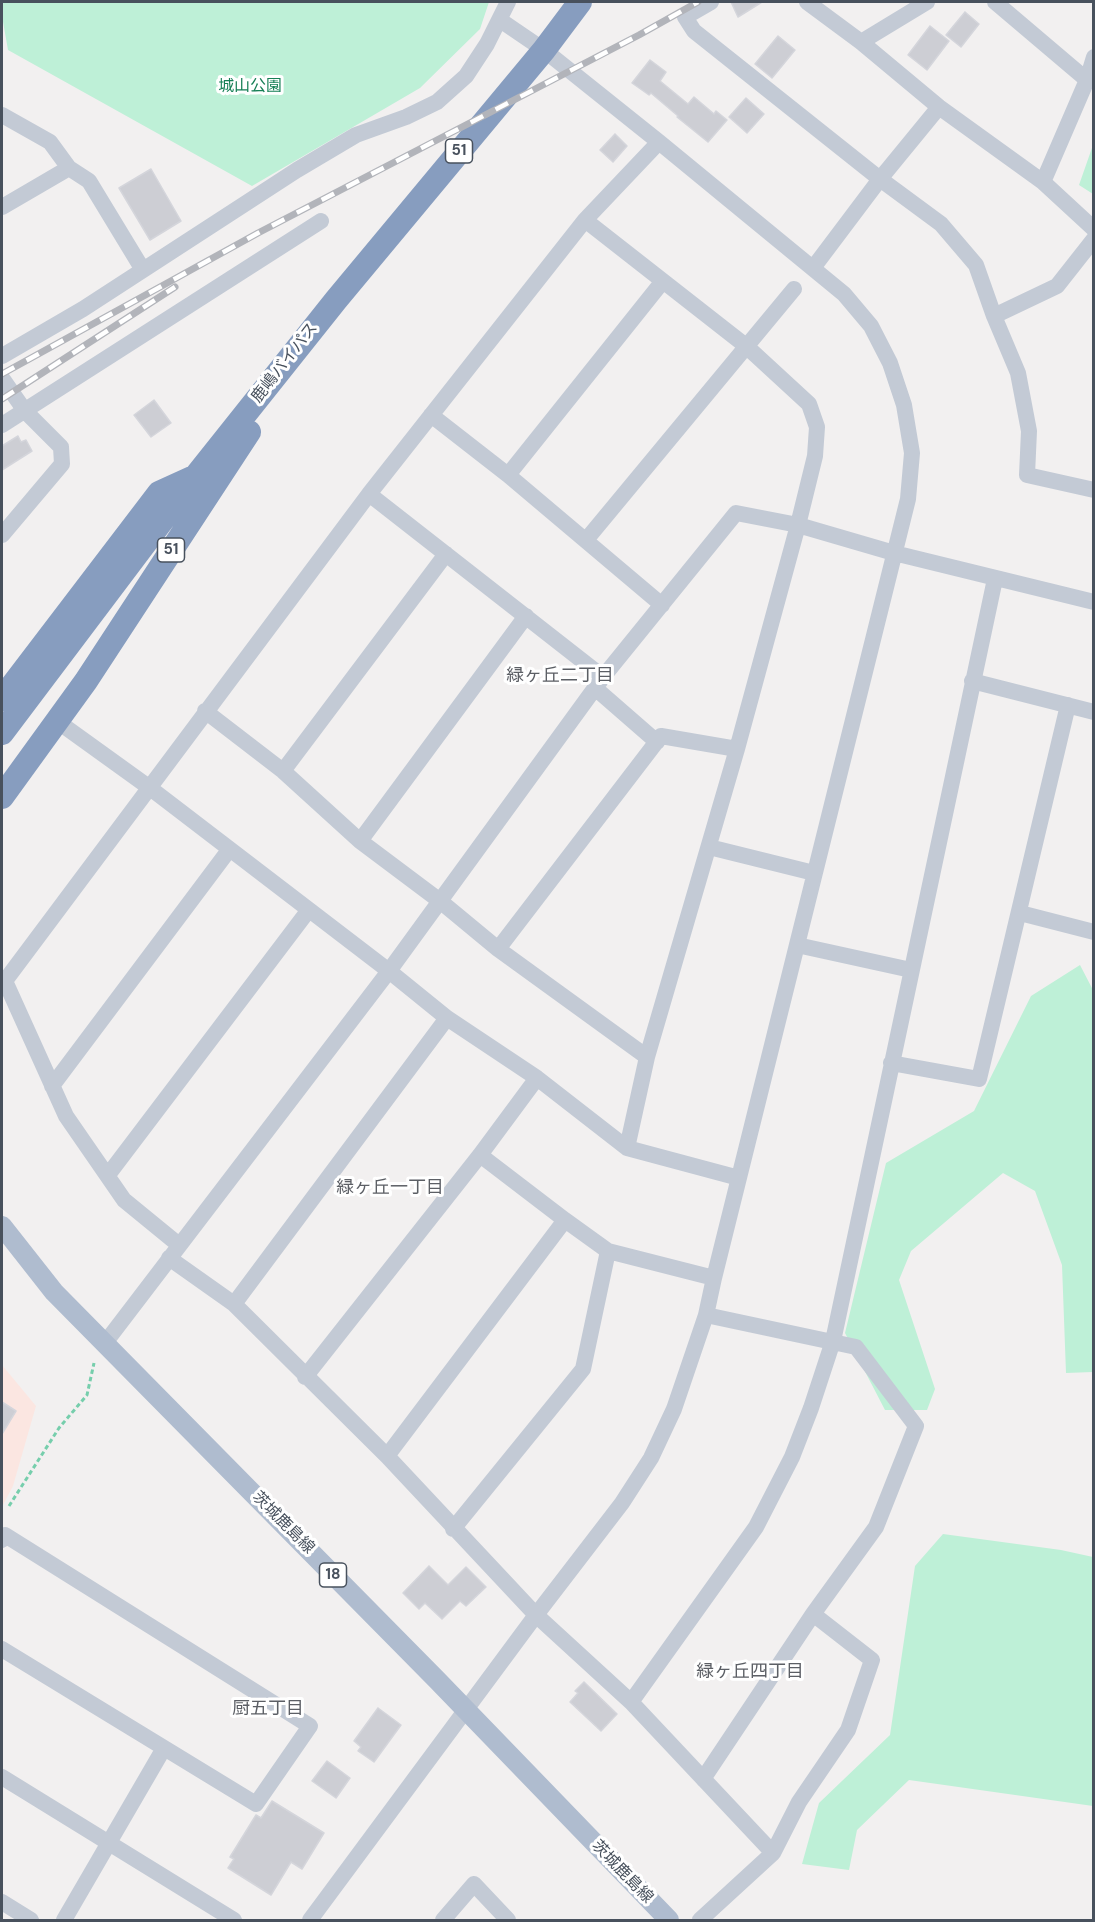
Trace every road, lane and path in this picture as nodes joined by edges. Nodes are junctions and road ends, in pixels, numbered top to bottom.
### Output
1 (508, 2) edge
2 (580, 2) edge
3 (711, 2) edge
4 (807, 2) edge
5 (927, 2) edge
6 (995, 2) edge
7 (500, 20) junction
8 (861, 42) junction
9 (544, 50) junction
10 (1094, 57) edge
11 (1088, 80) junction
12 (939, 107) junction
13 (2, 115) edge
14 (659, 142) junction
15 (69, 168) junction
16 (880, 179) junction
17 (1042, 182) junction
18 (2, 207) edge
19 (585, 220) junction
20 (321, 221) dead end
21 (1094, 229) edge
22 (1094, 239) edge
23 (813, 268) junction
24 (143, 270) junction
25 (663, 281) junction
26 (794, 289) dead end
27 (336, 300) junction
28 (994, 316) junction
29 (746, 346) junction
30 (2, 356) edge
31 (2, 378) edge
32 (25, 411) junction
33 (431, 415) junction
34 (2, 425) edge
35 (508, 475) junction
36 (195, 477) junction
37 (1094, 490) edge
38 (369, 494) junction
39 (798, 525) junction
40 (2, 536) edge
41 (586, 540) junction
42 (894, 553) junction
43 (446, 554) junction
44 (995, 579) junction
45 (1093, 598) edge
46 (662, 605) junction
47 (526, 616) junction
48 (972, 681) junction
49 (599, 683) junction
50 (2, 699) edge
51 (1068, 705) junction
52 (205, 711) junction
53 (1094, 712) edge
54 (57, 721) junction
55 (2, 733) edge
56 (657, 742) junction
57 (737, 749) junction
58 (283, 771) junction
59 (150, 788) junction
60 (2, 797) edge
61 (360, 842) junction
62 (708, 847) junction
63 (230, 850) junction
64 (814, 873) junction
65 (440, 901) junction
66 (308, 911) junction
67 (1020, 913) junction
68 (1094, 932) edge
69 (796, 945) junction
70 (498, 949) junction
71 (911, 970) junction
72 (389, 971) junction
73 (3, 979) edge
74 (447, 1018) junction
75 (647, 1057) junction
76 (891, 1063) junction
77 (537, 1078) junction
78 (52, 1086) junction
79 (627, 1148) junction
80 (480, 1155) junction
81 (108, 1175) junction
82 (739, 1178) junction
83 (565, 1220) junction
84 (2, 1226) edge
85 (608, 1251) junction
86 (174, 1252) junction
87 (714, 1278) junction
88 (234, 1304) junction
89 (706, 1315) junction
90 (832, 1341) junction
91 (105, 1343) junction
92 (94, 1363) dead end
93 (305, 1377) junction
94 (387, 1456) junction
95 (9, 1506) dead end
96 (453, 1529) junction
97 (2, 1540) edge
98 (813, 1614) junction
99 (536, 1615) junction
100 (2, 1649) edge
101 (631, 1702) junction
102 (467, 1710) junction
103 (164, 1748) junction
104 (2, 1777) edge
105 (703, 1779) junction
106 (109, 1843) junction
107 (773, 1853) junction
108 (3, 1906) edge
109 (31, 1920) edge
110 (64, 1920) edge
111 (234, 1920) edge
112 (310, 1920) edge
113 (443, 1920) edge
114 (508, 1920) edge
115 (669, 1920) edge
116 (700, 1920) edge

1 - 7 street
2 - 9 highway, 鹿嶋バイパス / 51
3 - 16 street
4 - 8 street
5 - 8 street
6 - 11 street
7 - 9 street
7 - 24 street
8 - 12 street
9 - 14 street
9 - 27 highway, 鹿嶋バイパス / 51
10 - 11 street
11 - 17 street
12 - 16 street
12 - 17 street
13 - 15 street
14 - 19 street
14 - 23 street
15 - 18 street
15 - 24 street
16 - 23 street
16 - 28 street
17 - 21 street
19 - 25 street
19 - 33 street
20 - 32 street
22 - 28 street
23 - 42 street
24 - 30 street
25 - 29 street
25 - 35 street
26 - 29 street
27 - 36 highway, 鹿嶋バイパス / 51
27 - 54 highway, 51
28 - 37 street
29 - 39 street
29 - 41 street
31 - 32 street
32 - 34 street
32 - 40 street
33 - 35 street
33 - 38 street
35 - 41 street
36 - 50 highway, 51
36 - 55 highway, 鹿嶋バイパス / 51
38 - 43 street
38 - 52 street
39 - 42 street
39 - 46 street
39 - 57 street
41 - 46 street
42 - 44 street
42 - 64 street
43 - 47 street
43 - 58 street
44 - 45 street
44 - 48 street
46 - 49 street
47 - 49 street
47 - 61 street
48 - 51 street
48 - 71 street
49 - 56 street
49 - 65 street
51 - 53 street
51 - 67 street
52 - 58 street
52 - 59 street
54 - 59 street
54 - 60 highway, 51
56 - 57 street
56 - 70 street
57 - 62 street
58 - 61 street
59 - 63 street
59 - 73 street
61 - 65 street
62 - 64 street
62 - 75 street
63 - 66 street
63 - 78 street
64 - 69 street
65 - 70 street
65 - 72 street
66 - 72 street
66 - 81 street
67 - 68 street
67 - 76 street
69 - 71 street
69 - 82 street
70 - 75 street
71 - 76 street
72 - 74 street
72 - 86 street
73 - 78 street
74 - 77 street
74 - 88 street
75 - 79 street
76 - 90 street
77 - 79 street
77 - 80 street
78 - 81 street
79 - 82 street
80 - 83 street
80 - 93 street
81 - 86 street
82 - 87 street
83 - 85 street
83 - 94 street
84 - 91 main road, 茨城鹿島線 / 18
85 - 87 street
85 - 96 street
86 - 88 street
86 - 91 street
87 - 89 street
88 - 93 street
89 - 90 street
89 - 99 street
90 - 98 street
90 - 101 street
91 - 102 main road, 茨城鹿島線 / 18
92 - 95 path
93 - 94 street
94 - 96 street
96 - 99 street
97 - 103 street
98 - 105 street
98 - 107 street
99 - 101 street
99 - 102 street
100 - 103 street
101 - 105 street
102 - 112 street
102 - 115 main road, 茨城鹿島線 / 18
103 - 106 street
104 - 106 street
105 - 107 street
106 - 110 street
106 - 111 street
107 - 116 street
108 - 109 street
113 - 114 street

